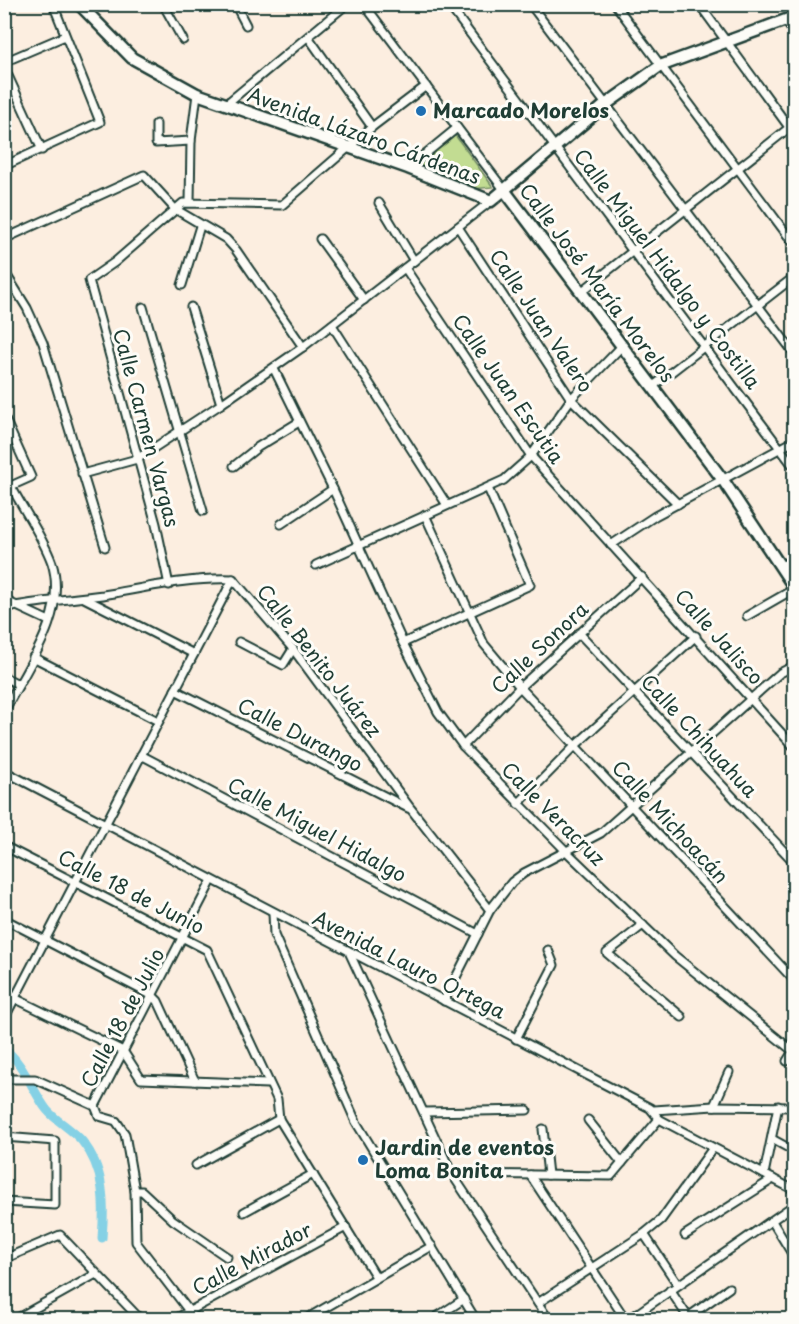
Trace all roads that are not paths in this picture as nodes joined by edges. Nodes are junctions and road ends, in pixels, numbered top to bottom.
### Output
1 (53, 4) edge
2 (163, 4) edge
3 (235, 4) edge
4 (347, 4) edge
5 (364, 4) edge
6 (448, 4) edge
7 (530, 4) edge
8 (615, 4) edge
9 (699, 4) edge
10 (79, 5) edge
11 (790, 19) edge
12 (246, 25) dead end
13 (795, 32) edge
14 (65, 36) junction
15 (309, 38) junction
16 (183, 40) dead end
17 (724, 41) junction
18 (4, 62) edge
19 (660, 66) junction
20 (4, 67) edge
21 (426, 86) junction
22 (197, 94) junction
23 (225, 105) junction
24 (605, 105) junction
25 (156, 124) dead end
26 (372, 126) junction
27 (457, 128) junction
28 (793, 128) edge
29 (191, 141) junction
30 (348, 147) junction
31 (554, 149) junction
32 (42, 150) junction
33 (4, 166) edge
34 (408, 168) junction
35 (735, 169) junction
36 (505, 190) junction
37 (491, 201) junction
38 (190, 202) junction
39 (378, 203) dead end
40 (175, 209) junction
41 (684, 209) junction
42 (200, 226) junction
43 (458, 227) junction
44 (4, 239) edge
45 (320, 239) dead end
46 (795, 244) edge
47 (632, 250) junction
48 (414, 261) junction
49 (405, 268) junction
50 (5, 274) edge
51 (795, 277) edge
52 (182, 285) dead end
53 (581, 292) junction
54 (364, 300) junction
55 (759, 305) junction
56 (143, 307) dead end
57 (191, 307) dead end
58 (332, 325) junction
59 (706, 345) junction
60 (622, 346) junction
61 (303, 347) junction
62 (795, 353) edge
63 (274, 369) junction
64 (652, 387) junction
65 (571, 399) junction
66 (221, 404) junction
67 (5, 417) edge
68 (300, 422) junction
69 (180, 432) junction
70 (795, 441) edge
71 (782, 448) junction
72 (531, 456) junction
73 (137, 459) junction
74 (234, 466) dead end
75 (795, 466) edge
76 (82, 474) junction
77 (723, 480) junction
78 (8, 488) edge
79 (333, 489) junction
80 (488, 489) junction
81 (678, 504) junction
82 (447, 505) junction
83 (203, 511) dead end
84 (425, 515) junction
85 (281, 524) dead end
86 (611, 545) junction
87 (360, 546) junction
88 (105, 547) dead end
89 (795, 560) edge
90 (315, 565) dead end
91 (781, 566) junction
92 (642, 577) junction
93 (233, 579) junction
94 (169, 585) junction
95 (795, 588) edge
96 (56, 598) junction
97 (84, 598) junction
98 (4, 600) edge
99 (15, 606) junction
100 (468, 614) junction
101 (747, 616) dead end
102 (50, 621) junction
103 (579, 633) junction
104 (696, 636) junction
105 (240, 642) dead end
106 (403, 643) junction
107 (293, 649) junction
108 (194, 654) junction
109 (33, 657) junction
110 (795, 666) edge
111 (4, 677) edge
112 (18, 684) junction
113 (520, 687) junction
114 (175, 690) junction
115 (635, 692) junction
116 (752, 699) junction
117 (4, 712) edge
118 (158, 722) junction
119 (576, 745) junction
120 (463, 746) junction
121 (795, 747) edge
122 (690, 752) junction
123 (141, 755) junction
124 (4, 771) edge
125 (519, 804) junction
126 (632, 806) junction
127 (411, 809) junction
128 (107, 823) junction
129 (4, 846) edge
130 (566, 852) junction
131 (795, 862) edge
132 (212, 880) junction
133 (76, 882) junction
134 (490, 910) junction
135 (273, 913) junction
136 (4, 919) edge
137 (643, 925) junction
138 (478, 934) junction
139 (183, 937) junction
140 (45, 941) junction
141 (548, 950) dead end
142 (350, 953) junction
143 (795, 980) edge
144 (4, 993) edge
145 (153, 996) junction
146 (15, 998) junction
147 (444, 1001) junction
148 (682, 1017) dead end
149 (4, 1018) edge
150 (516, 1039) junction
151 (794, 1050) edge
152 (123, 1051) junction
153 (787, 1061) dead end
154 (729, 1072) dead end
155 (4, 1079) edge
156 (195, 1081) junction
157 (268, 1084) junction
158 (94, 1106) junction
159 (714, 1106) junction
160 (778, 1106) junction
161 (795, 1107) edge
162 (527, 1110) dead end
163 (654, 1110) junction
164 (425, 1112) junction
165 (279, 1119) junction
166 (659, 1119) junction
167 (588, 1120) dead end
168 (543, 1129) dead end
169 (4, 1137) edge
170 (772, 1139) junction
171 (713, 1148) junction
172 (795, 1151) edge
173 (622, 1163) junction
174 (196, 1165) dead end
175 (314, 1174) junction
176 (452, 1174) junction
177 (764, 1174) junction
178 (530, 1175) junction
179 (548, 1175) junction
180 (773, 1179) junction
181 (795, 1190) edge
182 (135, 1191) junction
183 (4, 1202) edge
184 (795, 1205) edge
185 (244, 1212) dead end
186 (772, 1221) junction
187 (345, 1227) junction
188 (644, 1234) junction
189 (685, 1235) dead end
190 (432, 1246) junction
191 (227, 1257) dead end
192 (795, 1257) edge
193 (4, 1259) edge
194 (592, 1268) junction
195 (96, 1274) junction
196 (376, 1277) junction
197 (678, 1285) junction
198 (729, 1288) dead end
199 (670, 1290) junction
200 (464, 1299) junction
201 (538, 1303) junction
202 (189, 1311) junction
203 (689, 1318) edge
204 (14, 1320) edge
205 (141, 1320) edge
206 (173, 1320) edge
207 (304, 1320) edge
208 (432, 1320) edge
209 (476, 1320) edge
210 (549, 1320) edge
211 (627, 1320) edge

1 - 14 street
2 - 16 street
3 - 12 street
4 - 15 street
5 - 21 street, Calle José María Morelos
6 - 31 street, Calle Miguel Hidalgo y Costilla
7 - 24 street
8 - 19 street
9 - 17 street
10 - 22 street, Avenida Lázaro Cárdenas
11 - 13 street
11 - 17 street, Avenida Lázaro Cárdenas
14 - 18 street
14 - 32 street
15 - 23 street
15 - 26 street
17 - 19 street, Avenida Lázaro Cárdenas
17 - 28 street
19 - 24 street, Avenida Lázaro Cárdenas
19 - 35 street
20 - 32 street
21 - 26 street
21 - 27 street, Calle José María Morelos
22 - 23 street, Avenida Lázaro Cárdenas
22 - 29 street
23 - 30 street, Avenida Lázaro Cárdenas
24 - 31 street, Avenida Lázaro Cárdenas
24 - 41 street
25 - 29 street
26 - 30 street
27 - 34 street
27 - 36 street, Calle José María Morelos
28 - 35 street
29 - 38 street
30 - 34 street, Avenida Lázaro Cárdenas
30 - 38 street
31 - 36 street, Avenida Lázaro Cárdenas
31 - 47 street, Calle Miguel Hidalgo y Costilla
32 - 33 street
34 - 37 street, Avenida Lázaro Cárdenas
35 - 41 street
35 - 46 street
36 - 37 street, Avenida Lázaro Cárdenas
36 - 53 street, Calle José María Morelos
37 - 43 street
38 - 40 street
39 - 48 street
40 - 42 street
40 - 44 street
40 - 73 street, Calle Carmen Vargas
41 - 47 street
41 - 55 street
42 - 52 street
42 - 61 street
43 - 48 street
43 - 65 street, Calle Juan Valero
45 - 54 street
47 - 53 street
47 - 59 street, Calle Miguel Hidalgo y Costilla
48 - 49 street
49 - 54 street
49 - 72 street, Calle Juan Escutia
50 - 76 street
51 - 55 street
53 - 60 street, Calle José María Morelos
54 - 58 street
55 - 59 street
55 - 62 street
56 - 69 street
57 - 66 street
58 - 61 street
58 - 82 street
59 - 64 street
59 - 71 street, Calle Miguel Hidalgo y Costilla
60 - 64 street, Calle José María Morelos
60 - 65 street
61 - 63 street
63 - 66 street
63 - 68 street, Calle Veracruz
64 - 77 street, Calle José María Morelos
65 - 72 street
65 - 81 street, Calle Juan Valero
66 - 69 street
67 - 78 street
68 - 74 street
68 - 79 street, Calle Veracruz
69 - 73 street
69 - 83 street
70 - 71 street
71 - 75 street, Calle Miguel Hidalgo y Costilla
71 - 77 street
72 - 80 street
72 - 86 street, Calle Juan Escutia
73 - 76 street
73 - 94 street, Calle Carmen Vargas
76 - 88 street
77 - 81 street
77 - 91 street, Calle José María Morelos
78 - 96 street
79 - 85 street
79 - 87 street, Calle Veracruz
80 - 82 street
80 - 100 street
81 - 86 street
82 - 84 street
84 - 87 street
84 - 100 street, Calle Michoacán
86 - 92 street, Calle Juan Escutia
87 - 90 street
87 - 106 street, Calle Veracruz
89 - 91 street
91 - 95 street, Calle José María Morelos
92 - 103 street, Calle Sonora
92 - 104 street, Calle Jalisco
93 - 94 street, Calle Benito Juárez
93 - 107 street, Calle Benito Juárez
93 - 108 street
94 - 97 street, Calle Benito Juárez
95 - 101 street
96 - 97 street, Calle Benito Juárez
96 - 99 street, Calle Benito Juárez
96 - 102 street
97 - 108 street
98 - 99 street
99 - 102 street
100 - 106 street
100 - 113 street, Calle Michoacán
102 - 109 street
103 - 113 street, Calle Sonora
103 - 115 street, Calle Chihuahua
104 - 115 street
104 - 116 street, Calle Jalisco
105 - 107 street
106 - 120 street, Calle Veracruz
107 - 127 street, Calle Benito Juárez
108 - 114 street
109 - 112 street
109 - 118 street
110 - 116 street
111 - 112 street
112 - 117 street
113 - 119 street, Calle Michoacán
113 - 120 street, Calle Sonora
114 - 118 street
114 - 127 street, Calle Durango
115 - 119 street
115 - 122 street, Calle Chihuahua
116 - 121 street, Calle Jalisco
116 - 122 street
118 - 123 street
119 - 125 street
119 - 126 street, Calle Michoacán
120 - 125 street, Calle Veracruz
122 - 126 street
122 - 131 street, Calle Chihuahua
123 - 128 street
123 - 138 street, Calle Miguel Hidalgo
124 - 128 street, Avenida Lauro Ortega
125 - 130 street, Calle Veracruz
126 - 130 street
126 - 143 street, Calle Michoacán
127 - 134 street, Calle Benito Juárez
128 - 132 street, Avenida Lauro Ortega
128 - 133 street
129 - 133 street, Calle 18 de Junio
130 - 134 street
130 - 137 street, Calle Veracruz
132 - 135 street, Avenida Lauro Ortega
132 - 139 street, Calle 18 de Julio
133 - 139 street, Calle 18 de Junio
133 - 140 street
134 - 138 street
135 - 142 street, Avenida Lauro Ortega
135 - 190 street
136 - 140 street
137 - 148 street
137 - 151 street, Calle Veracruz
138 - 147 street
139 - 145 street, Calle 18 de Julio
139 - 157 street, Calle 18 de Junio
140 - 145 street
140 - 146 street
141 - 150 street
142 - 147 street, Avenida Lauro Ortega
142 - 164 street
144 - 146 street
145 - 152 street, Calle 18 de Julio
145 - 156 street
146 - 149 street
146 - 152 street
147 - 150 street, Avenida Lauro Ortega
150 - 163 street, Avenida Lauro Ortega
151 - 153 street
152 - 156 street
152 - 158 street, Calle 18 de Julio
154 - 159 street
155 - 158 street
156 - 157 street
157 - 165 street, Calle 18 de Junio
158 - 182 street
159 - 160 street
159 - 163 street
160 - 161 street
160 - 170 street
162 - 164 street
163 - 166 street
164 - 176 street
165 - 174 street
165 - 175 street
166 - 171 street
166 - 173 street
167 - 173 street
168 - 179 street
169 - 183 street
170 - 172 street
170 - 177 street
171 - 177 street
171 - 188 street
173 - 179 street
175 - 185 street
175 - 187 street
176 - 178 street
176 - 201 street
177 - 180 street
178 - 179 street
178 - 194 street
180 - 181 street
180 - 189 street
182 - 191 street
182 - 202 street
184 - 186 street
186 - 192 street
186 - 197 street
187 - 196 street
187 - 202 street, Calle Mirador
188 - 194 street
188 - 197 street
190 - 196 street
190 - 200 street
193 - 195 street
194 - 201 street
194 - 211 street
195 - 204 street
195 - 205 street
196 - 207 street
197 - 199 street
198 - 203 street
199 - 203 street
199 - 211 street
200 - 208 street
200 - 209 street
201 - 210 street
202 - 206 street, Calle Mirador

